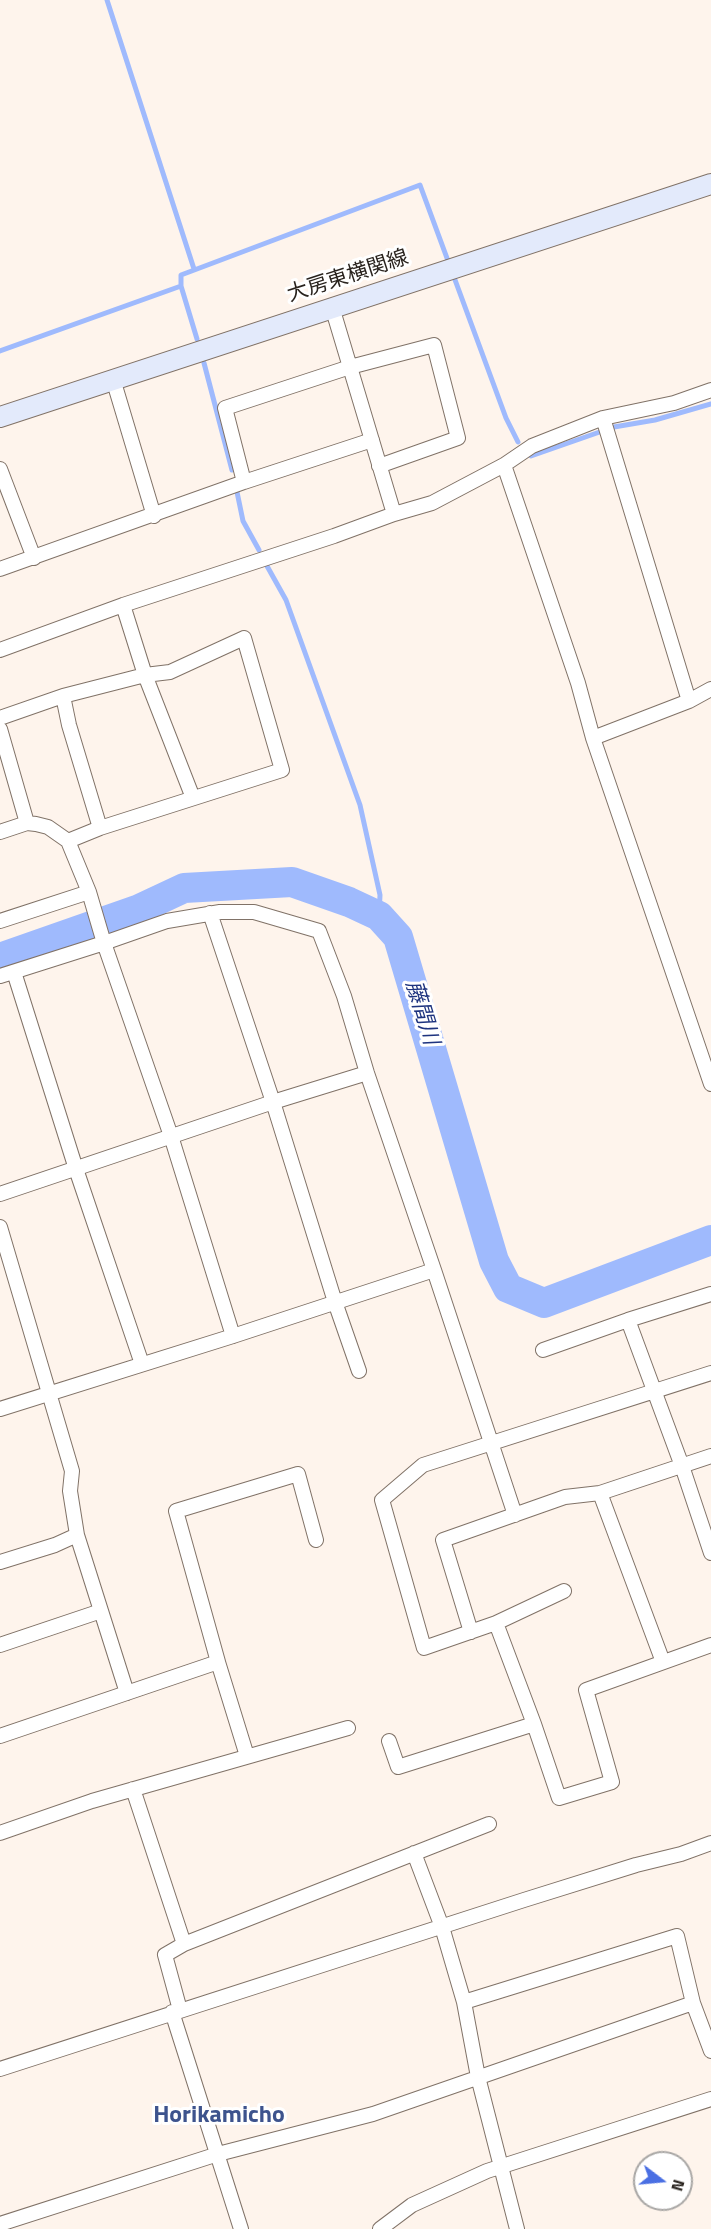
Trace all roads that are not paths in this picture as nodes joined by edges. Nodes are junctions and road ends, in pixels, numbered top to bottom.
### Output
1 (711, 184) edge
2 (332, 307) junction
3 (350, 367) junction
4 (113, 379) junction
5 (711, 390) edge
6 (0, 417) edge
7 (605, 427) junction
8 (372, 440) junction
9 (504, 465) junction
10 (379, 466) junction
11 (0, 469) edge
12 (244, 482) junction
13 (394, 514) junction
14 (154, 516) junction
15 (33, 558) junction
16 (0, 569) edge
17 (123, 605) junction
18 (0, 650) edge
19 (146, 675) junction
20 (711, 688) edge
21 (63, 696) junction
22 (689, 701) junction
23 (0, 718) edge
24 (0, 729) edge
25 (593, 738) junction
26 (193, 798) junction
27 (27, 823) junction
28 (100, 828) junction
29 (0, 832) edge
30 (68, 841) junction
31 (89, 892) junction
32 (210, 913) junction
33 (0, 921) edge
34 (104, 943) junction
35 (14, 972) junction
36 (0, 976) edge
37 (368, 1073) junction
38 (711, 1084) edge
39 (273, 1102) junction
40 (171, 1136) junction
41 (76, 1169) junction
42 (0, 1194) edge
43 (0, 1227) edge
44 (434, 1270) junction
45 (711, 1294) edge
46 (336, 1302) junction
47 (628, 1320) junction
48 (233, 1336) junction
49 (543, 1350) dead end
50 (142, 1364) junction
51 (359, 1371) dead end
52 (711, 1373) edge
53 (49, 1392) junction
54 (655, 1392) junction
55 (0, 1409) edge
56 (490, 1444) junction
57 (711, 1456) edge
58 (682, 1466) junction
59 (600, 1493) junction
60 (515, 1515) junction
61 (77, 1535) junction
62 (316, 1540) dead end
63 (711, 1553) edge
64 (0, 1562) edge
65 (564, 1591) dead end
66 (101, 1611) junction
67 (496, 1623) junction
68 (471, 1632) junction
69 (0, 1645) edge
70 (711, 1645) edge
71 (218, 1662) junction
72 (663, 1662) junction
73 (127, 1693) junction
74 (534, 1724) junction
75 (348, 1728) dead end
76 (0, 1736) edge
77 (388, 1741) dead end
78 (247, 1756) junction
79 (133, 1789) junction
80 (489, 1824) dead end
81 (0, 1833) edge
82 (711, 1843) edge
83 (414, 1853) junction
84 (442, 1927) junction
85 (184, 1944) junction
86 (464, 2002) junction
87 (693, 2003) junction
88 (176, 2011) junction
89 (711, 2050) edge
90 (0, 2069) edge
91 (478, 2078) junction
92 (711, 2099) edge
93 (218, 2154) junction
94 (500, 2167) junction
95 (0, 2224) edge
96 (241, 2229) edge
97 (380, 2229) edge
98 (517, 2229) edge

1 - 2 main road, 大房東横関線
2 - 3 street
2 - 4 main road, 大房東横関線
3 - 8 street
3 - 10 street
3 - 12 street
4 - 6 main road, 大房東横関線
4 - 14 street
5 - 7 street
7 - 9 street
7 - 22 street
8 - 10 street
8 - 12 street
9 - 13 street
9 - 25 street
10 - 13 street
11 - 15 street
12 - 14 street
13 - 17 street
14 - 15 street
15 - 16 street
17 - 18 street
17 - 19 street
19 - 21 street
19 - 26 street
19 - 26 street
20 - 22 street
21 - 23 street
21 - 28 street
22 - 25 street
24 - 27 street
25 - 38 street
26 - 28 street
27 - 29 street
27 - 30 street
28 - 30 street
30 - 31 street
31 - 33 street
31 - 34 street
32 - 34 street
32 - 37 street
32 - 39 street
34 - 35 street
34 - 40 street
35 - 36 street
35 - 41 street
37 - 39 street
37 - 44 street
39 - 40 street
39 - 46 street
40 - 41 street
40 - 48 street
41 - 42 street
41 - 50 street
43 - 53 street
44 - 46 street
44 - 56 street
45 - 47 street
46 - 48 street
46 - 51 street
47 - 49 street
47 - 54 street
48 - 50 street
50 - 53 street
52 - 54 street
53 - 55 street
53 - 61 street
54 - 56 street
54 - 58 street
56 - 60 street
56 - 68 street
57 - 58 street
58 - 59 street
58 - 63 street
59 - 60 street
59 - 72 street
60 - 68 street
61 - 64 street
61 - 66 street
62 - 71 street
65 - 67 street
66 - 69 street
66 - 73 street
67 - 68 street
67 - 74 street
70 - 72 street
71 - 73 street
71 - 78 street
72 - 74 street
73 - 76 street
74 - 77 street
75 - 78 street
78 - 79 street
79 - 81 street
79 - 85 street
80 - 83 street
82 - 84 street
83 - 84 street
83 - 85 street
84 - 86 street
84 - 88 street
85 - 88 street
86 - 87 street
86 - 91 street
87 - 89 street
87 - 91 street
88 - 90 street
88 - 93 street
91 - 93 street
91 - 94 street
92 - 94 street
93 - 95 street
93 - 96 street
94 - 97 street
94 - 98 street

